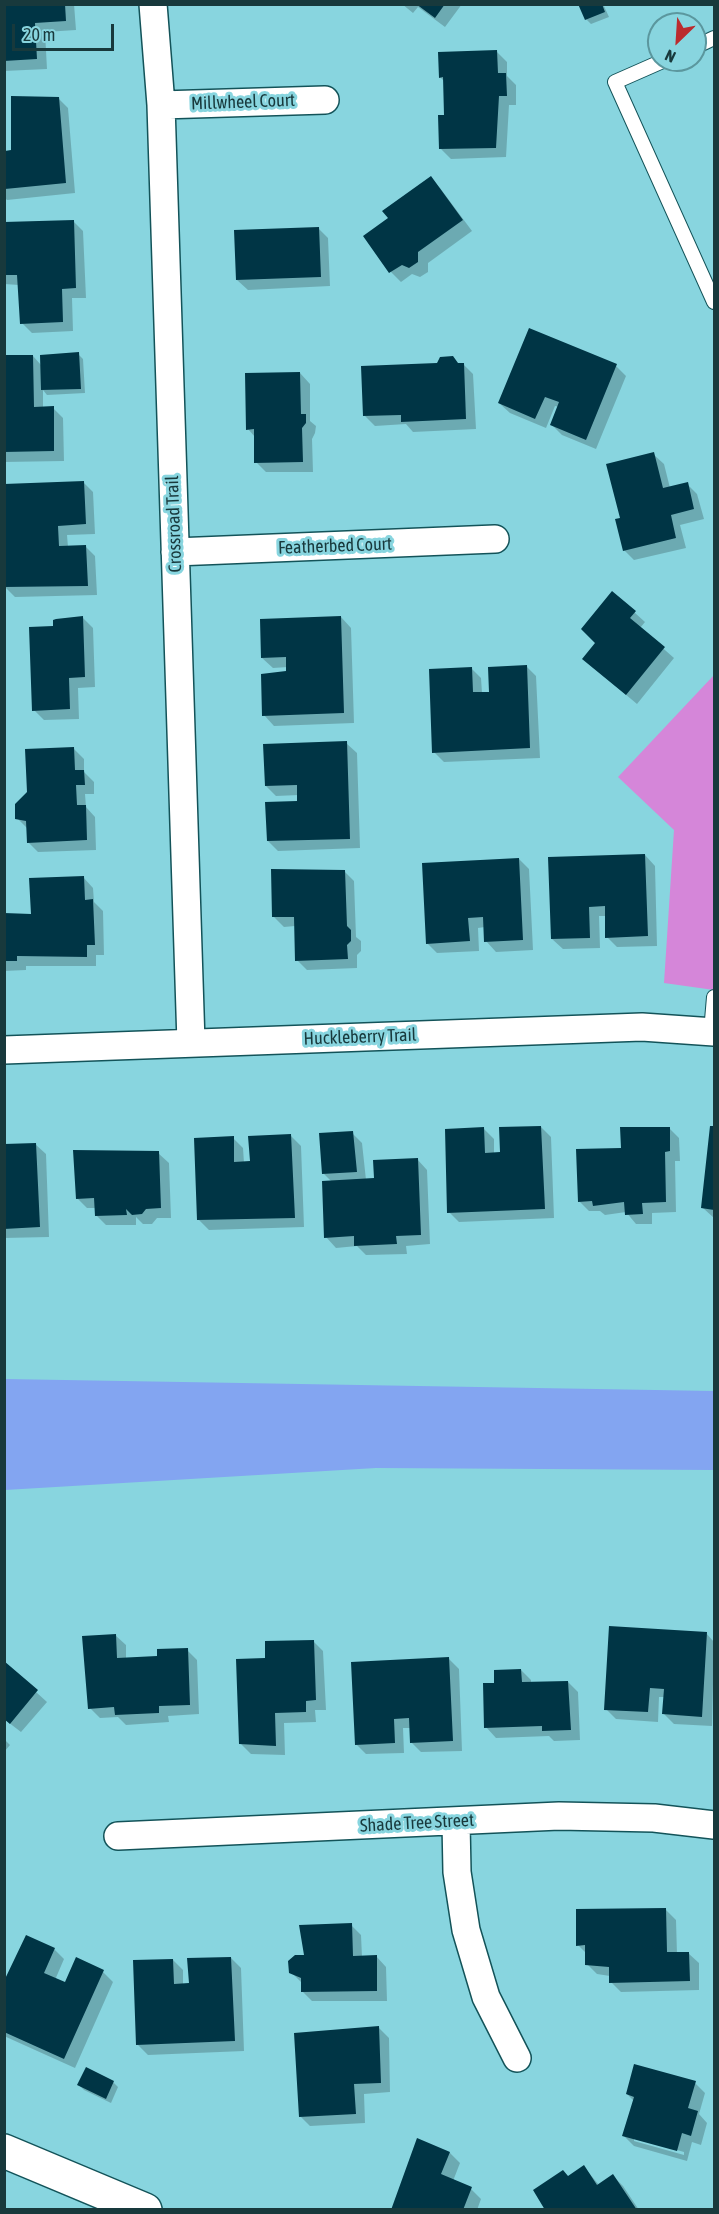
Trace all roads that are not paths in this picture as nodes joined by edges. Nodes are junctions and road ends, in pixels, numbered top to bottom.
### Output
1 (153, 4) edge
2 (647, 68) edge
3 (325, 100) dead end
4 (161, 105) junction
5 (714, 302) edge
6 (495, 539) dead end
7 (175, 552) junction
8 (714, 997) edge
9 (713, 1032) edge
10 (190, 1043) junction
11 (4, 1050) edge
12 (456, 1822) junction
13 (714, 1825) edge
14 (118, 1836) dead end
15 (518, 2058) dead end
16 (4, 2151) edge
17 (145, 2210) edge

1 - 4 street, Crossroad Trail
2 - 5 lane
3 - 4 street, Millwheel Court
4 - 7 street, Crossroad Trail
6 - 7 street, Featherbed Court
7 - 10 street, Crossroad Trail
8 - 9 lane
9 - 10 street, Huckleberry Trail
10 - 11 street, Huckleberry Trail
12 - 13 street, Shade Tree Street
12 - 14 street, Shade Tree Street
12 - 15 street
16 - 17 highway

